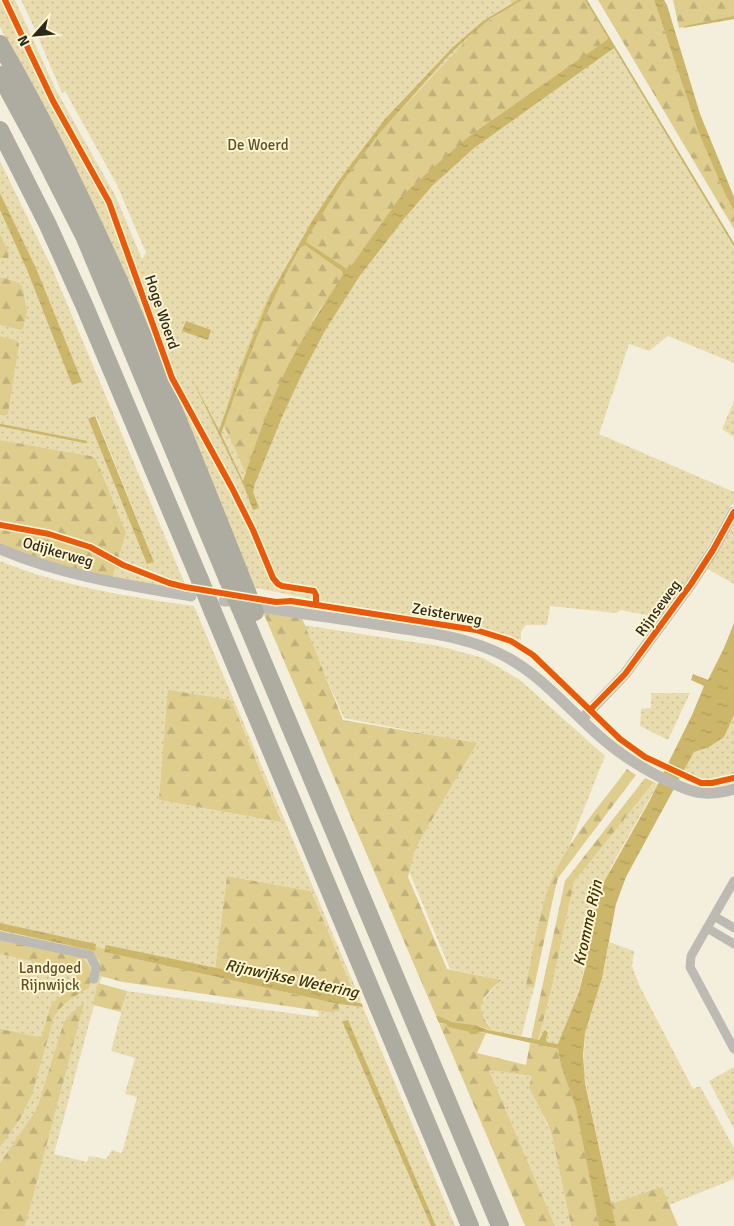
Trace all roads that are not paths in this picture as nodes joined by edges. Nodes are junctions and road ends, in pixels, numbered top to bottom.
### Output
1 (0, 44) edge
2 (0, 75) edge
3 (0, 130) edge
4 (145, 359) junction
5 (156, 385) junction
6 (734, 512) edge
7 (0, 549) edge
8 (190, 596) dead end
9 (254, 614) junction
10 (582, 719) junction
11 (734, 789) edge
12 (734, 881) edge
13 (714, 916) junction
14 (707, 928) junction
15 (734, 928) edge
16 (0, 936) edge
17 (734, 944) edge
18 (94, 979) dead end
19 (734, 1049) edge
20 (470, 1226) edge
21 (500, 1226) edge

1 - 4 highway
2 - 4 highway
3 - 20 highway, bridge
4 - 5 highway
5 - 9 highway, bridge
5 - 9 highway, bridge
6 - 10 street, Rijnseweg
7 - 8 street, Odijkerweg
9 - 10 street, Zeisterweg
9 - 21 highway
10 - 11 street, Zeisterweg
12 - 13 street
13 - 14 street
13 - 15 street
14 - 17 street
14 - 19 street
16 - 18 street

